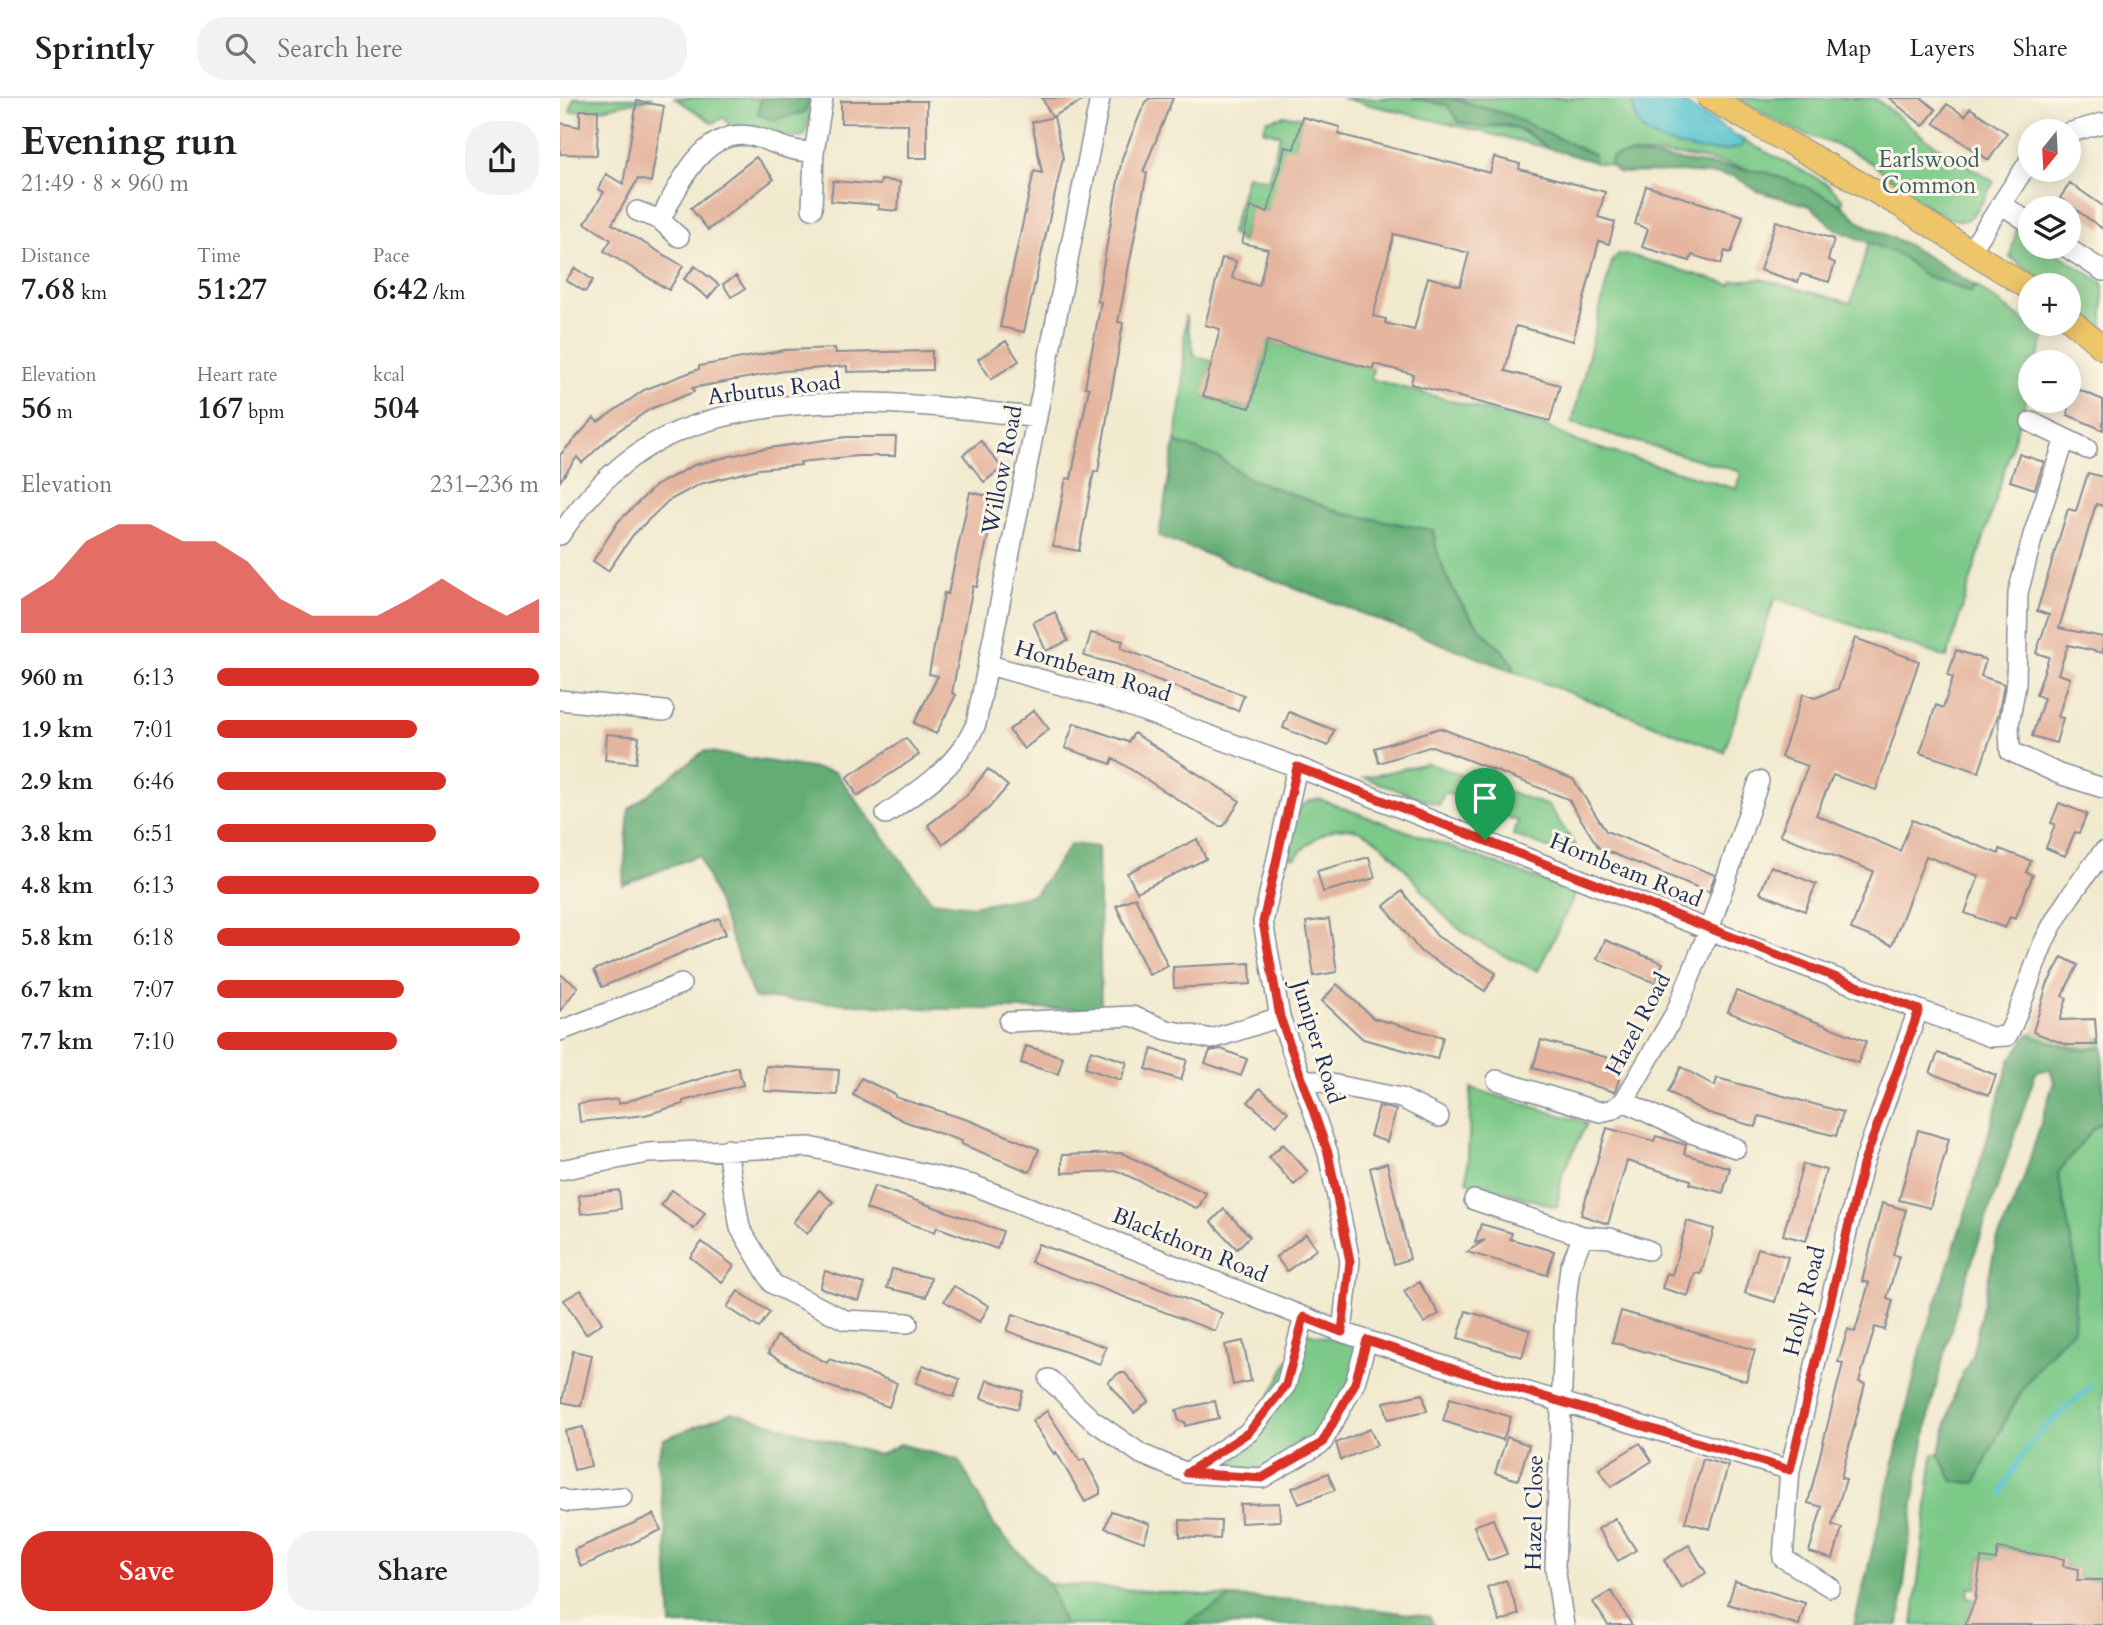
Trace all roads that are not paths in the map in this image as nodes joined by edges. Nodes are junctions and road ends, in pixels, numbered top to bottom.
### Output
1 (823, 98) edge
2 (1101, 98) edge
3 (1709, 98) edge
4 (2103, 123) edge
5 (2081, 130) edge
6 (814, 152) junction
7 (2018, 178) edge
8 (2001, 204) junction
9 (811, 209) dead end
10 (637, 211) dead end
11 (2018, 215) edge
12 (660, 219) junction
13 (679, 237) dead end
14 (1972, 249) junction
15 (2081, 257) edge
16 (2103, 271) edge
17 (2018, 281) edge
18 (2081, 329) edge
19 (2103, 348) edge
20 (1037, 418) junction
21 (2031, 422) dead end
22 (2065, 439) junction
23 (2087, 449) dead end
24 (560, 536) edge
25 (989, 665) junction
26 (560, 700) edge
27 (664, 711) dead end
28 (1297, 767) junction
29 (1759, 781) dead end
30 (2103, 788) edge
31 (886, 814) dead end
32 (2103, 852) edge
33 (1709, 930) junction
34 (681, 984) dead end
35 (1919, 1010) junction
36 (1280, 1017) junction
37 (1009, 1022) dead end
38 (560, 1031) edge
39 (1301, 1078) junction
40 (1497, 1080) dead end
41 (1624, 1101) junction
42 (1439, 1117) dead end
43 (1736, 1148) dead end
44 (727, 1149) junction
45 (560, 1170) edge
46 (1474, 1200) dead end
47 (1583, 1236) junction
48 (1648, 1250) dead end
49 (1304, 1317) junction
50 (908, 1323) dead end
51 (1342, 1332) junction
52 (1367, 1340) junction
53 (1049, 1379) dead end
54 (1561, 1401) junction
55 (1790, 1470) junction
56 (1187, 1473) junction
57 (622, 1497) dead end
58 (560, 1499) edge
59 (1830, 1587) dead end
60 (1564, 1625) edge

1 - 6 street
2 - 20 street, Willow Road
3 - 14 main road
4 - 5 street
6 - 9 street
6 - 12 street
7 - 8 street
8 - 11 street
8 - 14 street
10 - 12 street
12 - 13 street
14 - 17 main road
15 - 16 street
18 - 19 main road
20 - 24 street, Arbutus Road
20 - 25 street, Willow Road
21 - 22 street
22 - 23 street
22 - 30 street
25 - 28 street, Hornbeam Road
25 - 31 street, Willow Road
26 - 27 street
28 - 33 street, Hornbeam Road
28 - 36 street, Juniper Road
29 - 33 street, Hazel Road
32 - 35 street, Hornbeam Road
33 - 35 street, Hornbeam Road
33 - 41 street, Hazel Road
34 - 38 street
35 - 55 street, Holly Road
36 - 37 street
36 - 39 street, Juniper Road
39 - 42 street
39 - 51 street, Juniper Road
40 - 41 street, Hazel Road
41 - 43 street, Hazel Road
44 - 45 street, Blackthorn Road
44 - 49 street, Blackthorn Road
44 - 50 street
46 - 47 street
47 - 48 street
47 - 54 street
49 - 51 street, Blackthorn Road
49 - 56 street
51 - 52 street, Blackthorn Road
52 - 54 street, Blackthorn Road
52 - 56 street
53 - 56 street
54 - 55 street, Blackthorn Road
54 - 60 street, Hazel Close
55 - 59 street, Holly Road
57 - 58 street

